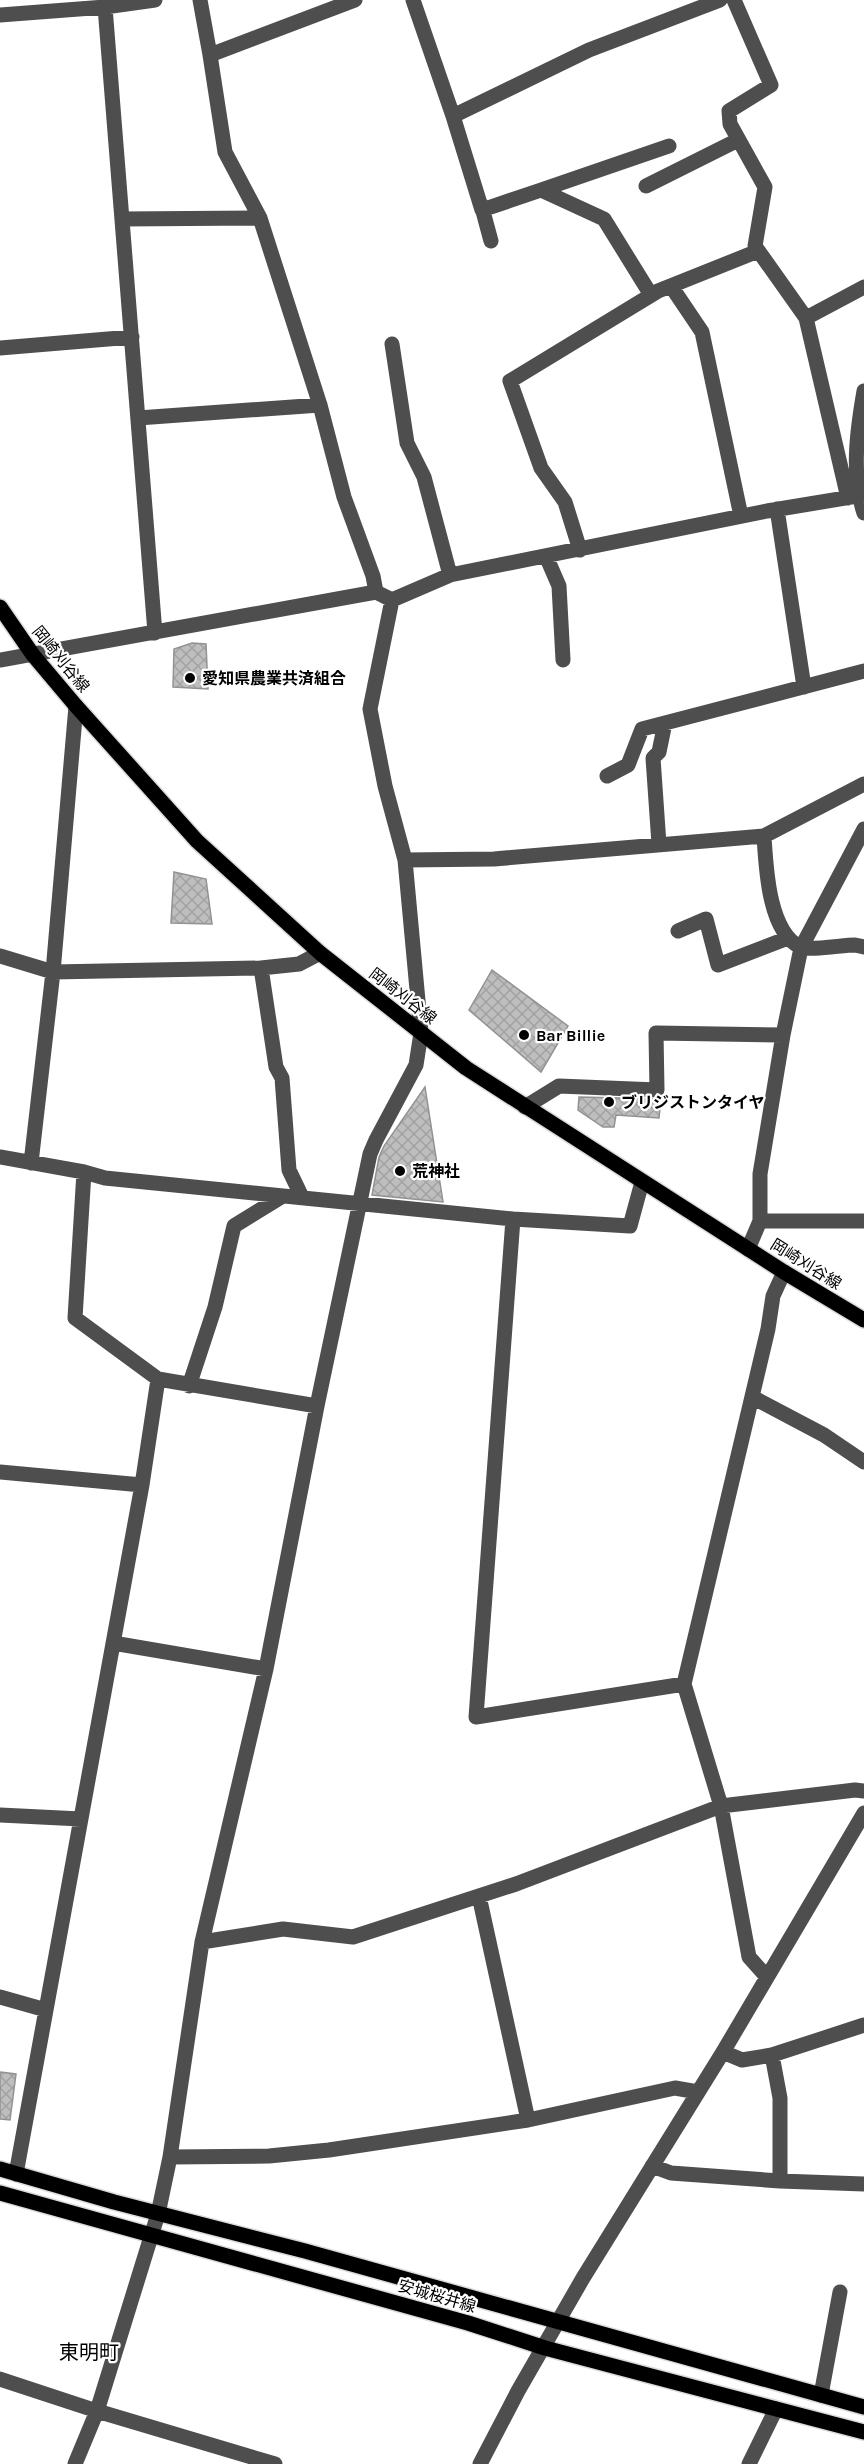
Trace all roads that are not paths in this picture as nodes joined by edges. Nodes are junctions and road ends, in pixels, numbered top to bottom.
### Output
1 (155, 0) edge
2 (200, 0) edge
3 (355, 0) edge
4 (413, 0) edge
5 (720, 0) edge
6 (734, 0) edge
7 (105, 7) junction
8 (0, 15) edge
9 (210, 55) junction
10 (453, 116) junction
11 (738, 140) junction
12 (669, 146) dead end
13 (646, 186) dead end
14 (541, 190) junction
15 (481, 204) junction
16 (260, 218) junction
17 (122, 219) junction
18 (490, 241) dead end
19 (758, 251) junction
20 (671, 286) junction
21 (864, 287) edge
22 (651, 296) junction
23 (806, 318) junction
24 (132, 337) junction
25 (392, 344) dead end
26 (0, 348) edge
27 (864, 391) edge
28 (320, 405) junction
29 (138, 418) junction
30 (856, 496) edge
31 (777, 509) junction
32 (864, 513) edge
33 (741, 516) junction
34 (580, 550) junction
35 (546, 556) junction
36 (450, 575) junction
37 (376, 592) junction
38 (392, 600) junction
39 (0, 607) edge
40 (155, 633) junction
41 (33, 655) junction
42 (0, 660) edge
43 (563, 660) dead end
44 (864, 671) edge
45 (804, 687) junction
46 (76, 706) junction
47 (664, 723) junction
48 (607, 776) dead end
49 (864, 784) edge
50 (864, 829) edge
51 (764, 836) junction
52 (659, 844) junction
53 (405, 860) junction
54 (678, 931) dead end
55 (788, 938) junction
56 (864, 947) edge
57 (801, 948) junction
58 (320, 953) junction
59 (0, 957) edge
60 (261, 968) junction
61 (53, 972) junction
62 (421, 1033) junction
63 (783, 1035) junction
64 (525, 1107) junction
65 (0, 1157) edge
66 (31, 1163) junction
67 (84, 1172) junction
68 (642, 1182) junction
69 (281, 1197) junction
70 (302, 1197) junction
71 (360, 1203) junction
72 (513, 1219) junction
73 (760, 1221) junction
74 (864, 1221) edge
75 (748, 1248) junction
76 (784, 1272) junction
77 (864, 1320) edge
78 (158, 1379) junction
79 (189, 1386) junction
80 (752, 1397) junction
81 (316, 1406) junction
82 (864, 1462) edge
83 (0, 1472) edge
84 (142, 1485) junction
85 (113, 1642) junction
86 (266, 1669) junction
87 (684, 1684) junction
88 (864, 1791) edge
89 (721, 1806) junction
90 (864, 1813) edge
91 (0, 1815) edge
92 (81, 1819) junction
93 (479, 1896) junction
94 (202, 1942) junction
95 (766, 1976) junction
96 (0, 1997) edge
97 (46, 2010) junction
98 (864, 2025) edge
99 (723, 2052) junction
100 (772, 2055) junction
101 (698, 2092) junction
102 (528, 2120) junction
103 (170, 2157) junction
104 (652, 2166) junction
105 (0, 2169) edge
106 (16, 2174) junction
107 (780, 2181) junction
108 (864, 2184) edge
109 (0, 2193) edge
110 (158, 2214) junction
111 (152, 2235) junction
112 (840, 2292) dead end
113 (557, 2323) junction
114 (544, 2348) junction
115 (0, 2379) edge
116 (820, 2395) junction
117 (864, 2407) edge
118 (776, 2409) junction
119 (97, 2411) junction
120 (864, 2432) edge
121 (75, 2464) edge
122 (275, 2464) edge
123 (480, 2464) edge
124 (749, 2464) edge

1 - 7 street
2 - 9 street
3 - 9 street
4 - 10 street
5 - 10 street
6 - 11 street
7 - 8 street
7 - 17 street
9 - 16 street
10 - 15 street
11 - 13 street
11 - 19 street
12 - 14 street
14 - 15 street
14 - 22 street
15 - 18 street
16 - 17 street
16 - 28 street
17 - 24 street
19 - 20 street
19 - 23 street
20 - 22 street
20 - 33 street
21 - 23 street
22 - 34 street
23 - 30 street
24 - 26 street
24 - 29 street
25 - 36 street
27 - 30 street
28 - 29 street
28 - 37 street
29 - 40 street
30 - 31 street
30 - 32 street
31 - 33 street
31 - 45 street
33 - 34 street
34 - 35 street
35 - 36 street
35 - 43 street
36 - 38 street
37 - 38 street
37 - 40 street
38 - 53 street
39 - 41 main road, 岡崎刈谷線
40 - 41 street
41 - 42 street
41 - 46 main road, 岡崎刈谷線
44 - 45 street
45 - 47 street
46 - 58 main road, 岡崎刈谷線
46 - 61 street
47 - 48 street
47 - 52 street
49 - 51 street
50 - 57 street
51 - 52 street
51 - 55 street
52 - 53 street
53 - 62 street
54 - 55 street
55 - 57 street
56 - 57 street
57 - 63 street
58 - 60 street
58 - 62 main road, 岡崎刈谷線
59 - 61 street
60 - 61 street
60 - 70 street
61 - 66 street
62 - 64 main road, 岡崎刈谷線
62 - 71 street
63 - 64 street
63 - 73 street
64 - 68 main road, 岡崎刈谷線
65 - 66 street
66 - 67 street
67 - 69 street
67 - 78 street
68 - 72 street
68 - 75 main road, 岡崎刈谷線
69 - 70 street
69 - 79 street
70 - 71 street
71 - 72 street
71 - 81 street
72 - 87 street
73 - 74 street
73 - 75 street
75 - 76 main road, 岡崎刈谷線
76 - 77 main road, 岡崎刈谷線
76 - 80 street
78 - 79 street
78 - 84 street
79 - 81 street
80 - 82 street
80 - 87 street
81 - 86 street
83 - 84 street
84 - 85 street
85 - 86 street
85 - 92 street
86 - 94 street
87 - 89 street
88 - 89 street
89 - 93 street
89 - 95 street
90 - 95 street
91 - 92 street
92 - 97 street
93 - 94 street
93 - 102 street
94 - 103 street
95 - 99 street
96 - 97 street
97 - 106 street
98 - 100 street
99 - 100 street
99 - 101 street
100 - 107 street
101 - 102 street
101 - 104 street
102 - 103 street
103 - 110 street
104 - 107 street
104 - 113 street
105 - 106 main road, 安城桜井線
106 - 110 main road, 安城桜井線
107 - 108 street
109 - 111 main road, 安城桜井線
110 - 111 street
110 - 113 main road, 安城桜井線
111 - 114 main road, 安城桜井線
111 - 119 street
112 - 116 street
113 - 114 street
113 - 116 main road, 安城桜井線
114 - 118 main road, 安城桜井線
114 - 123 street
115 - 119 street
116 - 117 main road, 安城桜井線
118 - 120 main road, 安城桜井線
118 - 124 street
119 - 121 street
119 - 122 street

